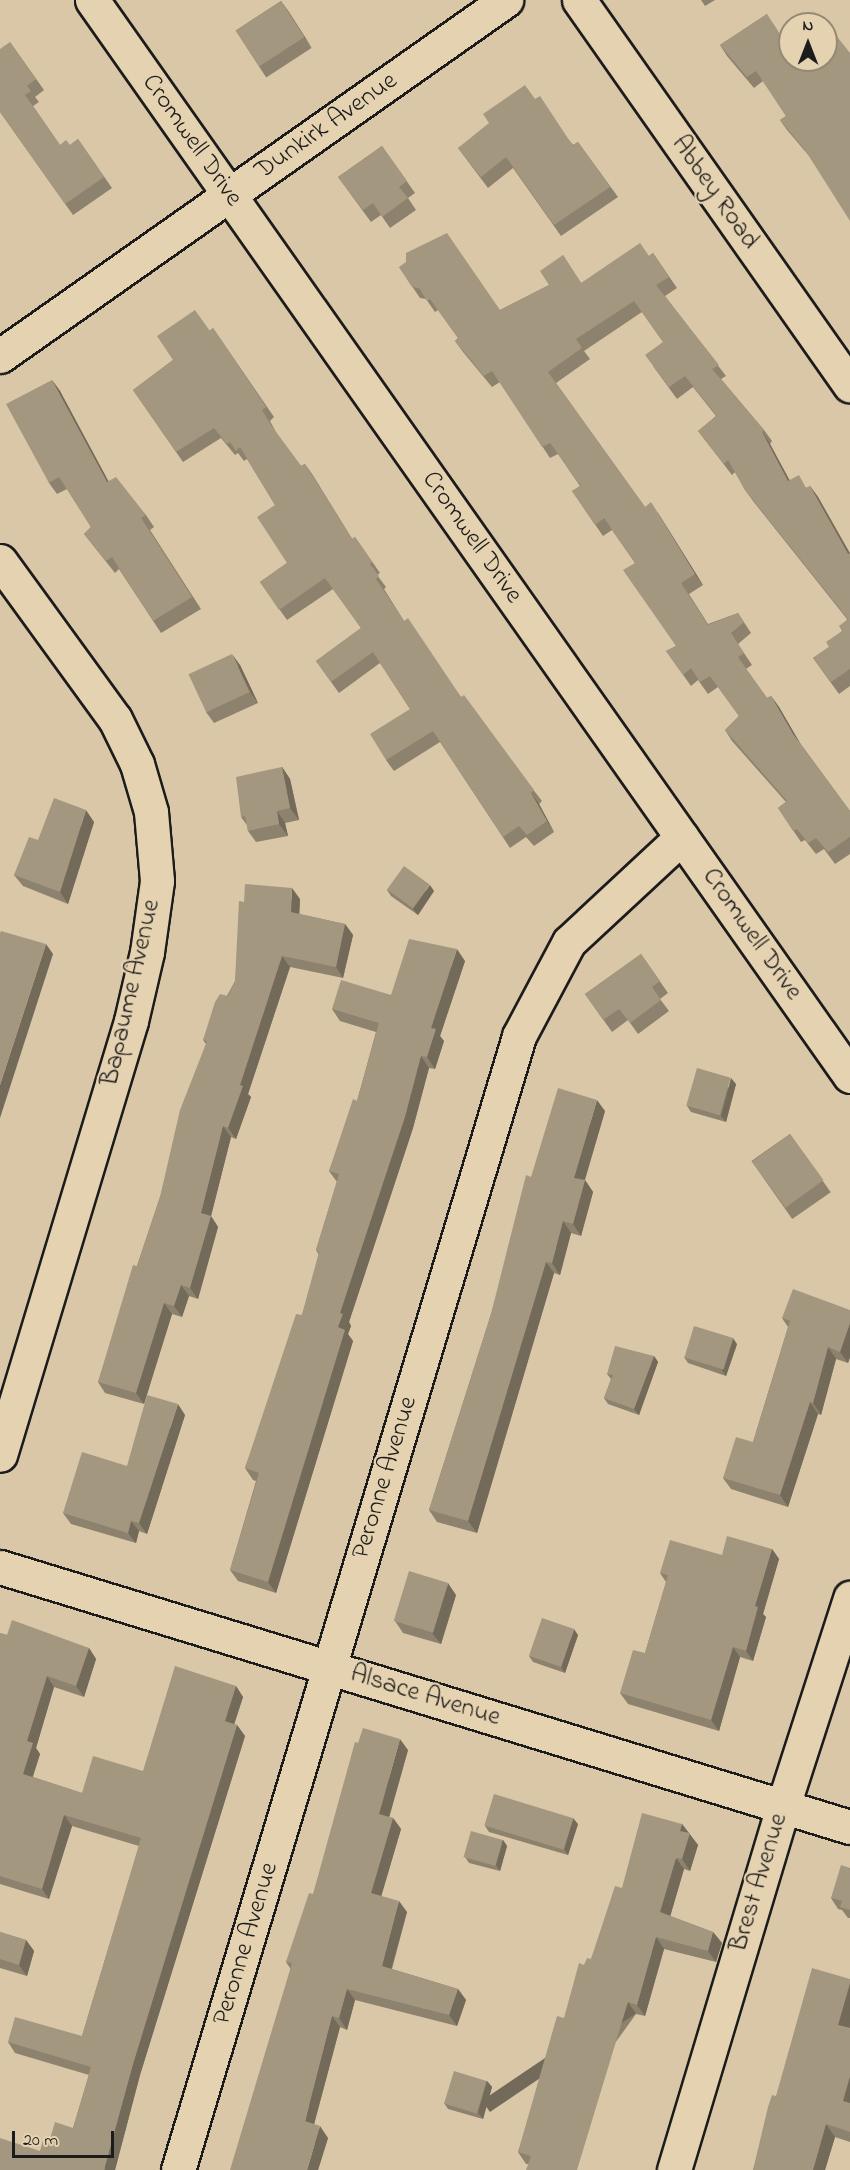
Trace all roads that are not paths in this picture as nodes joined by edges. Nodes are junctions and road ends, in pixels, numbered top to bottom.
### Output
1 (92, 0) edge
2 (506, 0) edge
3 (579, 0) edge
4 (230, 196) junction
5 (0, 356) edge
6 (850, 385) edge
7 (0, 561) edge
8 (682, 837) junction
9 (850, 1076) edge
10 (0, 1455) edge
11 (0, 1568) edge
12 (850, 1598) edge
13 (328, 1668) junction
14 (783, 1806) junction
15 (850, 1827) edge
16 (178, 2170) edge
17 (674, 2170) edge

1 - 4 street, Cromwell Drive
2 - 4 street, Dunkirk Avenue
3 - 6 street, Abbey Road
4 - 5 street, Dunkirk Avenue
4 - 8 street, Cromwell Drive
7 - 10 street, Bapaume Avenue
8 - 9 street, Cromwell Drive
8 - 13 street, Peronne Avenue
11 - 13 street, Alsace Avenue
12 - 14 street, Brest Avenue
13 - 14 street, Alsace Avenue
13 - 16 street, Peronne Avenue
14 - 15 street, Alsace Avenue
14 - 17 street, Brest Avenue

